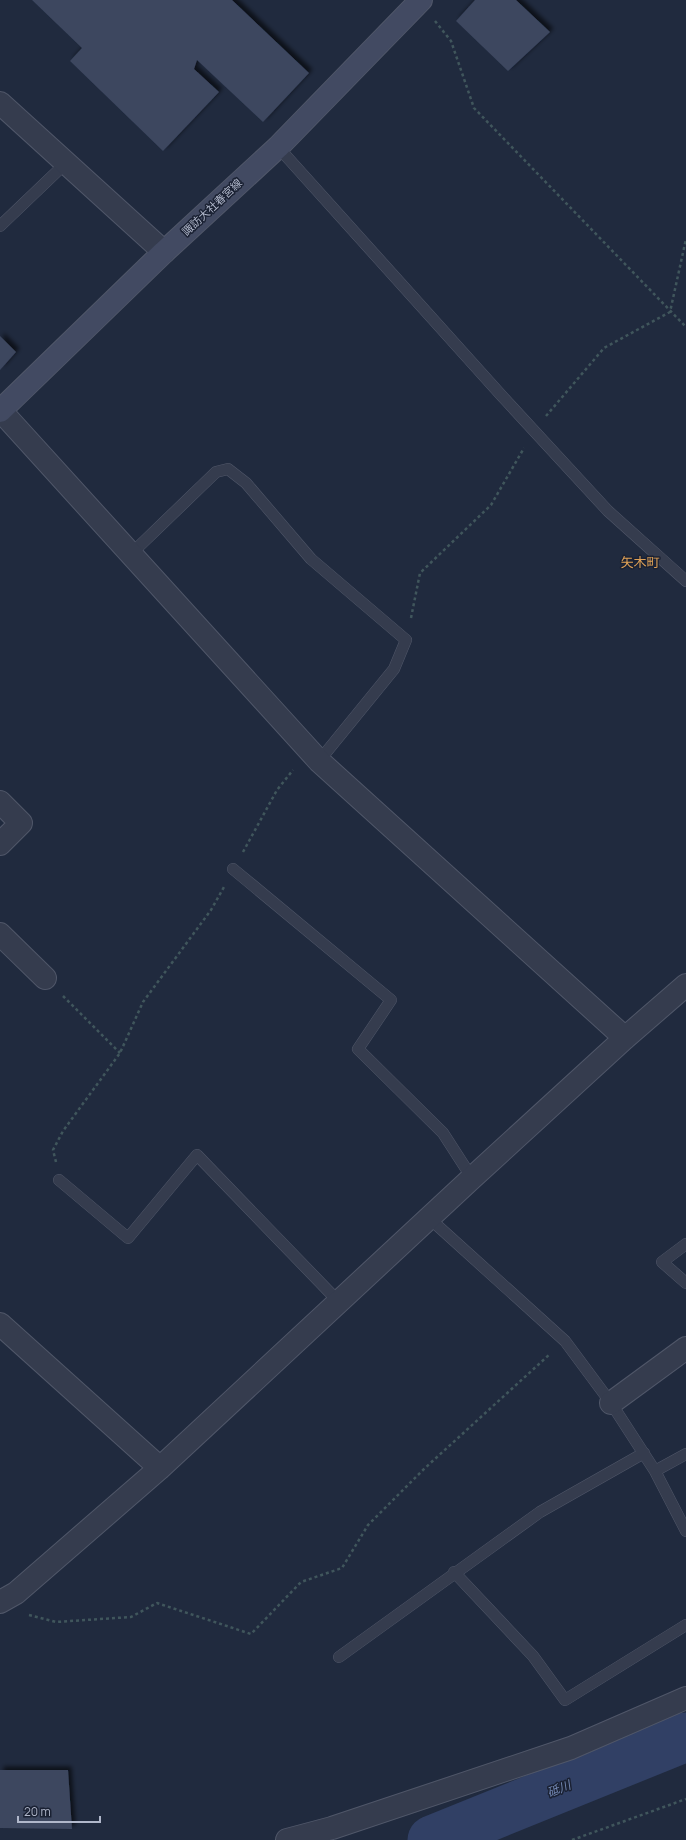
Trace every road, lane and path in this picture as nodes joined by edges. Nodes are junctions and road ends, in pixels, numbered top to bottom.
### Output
1 (420, 0) edge
2 (0, 103) edge
3 (278, 147) junction
4 (66, 162) junction
5 (0, 226) edge
6 (164, 252) junction
7 (686, 327) edge
8 (0, 410) edge
9 (131, 554) junction
10 (686, 581) edge
11 (314, 755) junction
12 (0, 802) edge
13 (0, 844) edge
14 (234, 869) junction
15 (0, 934) edge
16 (45, 978) joint
17 (686, 985) edge
18 (625, 1038) junction
19 (120, 1053) junction
20 (472, 1178) junction
21 (59, 1180) joint
22 (429, 1218) junction
23 (686, 1244) edge
24 (686, 1284) edge
25 (338, 1301) junction
26 (0, 1324) edge
27 (565, 1341) junction
28 (686, 1348) edge
29 (611, 1403) junction
30 (644, 1453) junction
31 (686, 1454) edge
32 (160, 1468) junction
33 (655, 1471) junction
34 (686, 1531) edge
35 (454, 1572) junction
36 (0, 1602) edge
37 (28, 1614) dead end
38 (686, 1625) edge
39 (339, 1657) dead end
40 (686, 1698) edge
41 (686, 1799) edge
42 (287, 1840) edge
43 (572, 1840) edge

1 - 3 main road, 諏訪大社春宮線
1 - 7 path
2 - 4 street
3 - 6 main road, 諏訪大社春宮線
3 - 10 lane
4 - 5 lane
4 - 6 street
6 - 8 main road, 諏訪大社春宮線
8 - 9 street
9 - 11 street
9 - 11 lane
11 - 14 path
11 - 18 street
12 - 13 street
14 - 19 path
14 - 20 lane
15 - 16 street
16 - 19 path
17 - 18 street
18 - 20 street
19 - 21 path
20 - 22 street
21 - 25 lane
22 - 25 street
22 - 27 lane
23 - 24 lane
25 - 32 street
26 - 32 street
27 - 29 lane
27 - 37 path
28 - 29 street
29 - 30 lane
30 - 33 lane
30 - 35 lane
31 - 33 lane
32 - 36 street
33 - 34 lane
35 - 38 lane
35 - 39 lane
40 - 42 street
41 - 43 path

